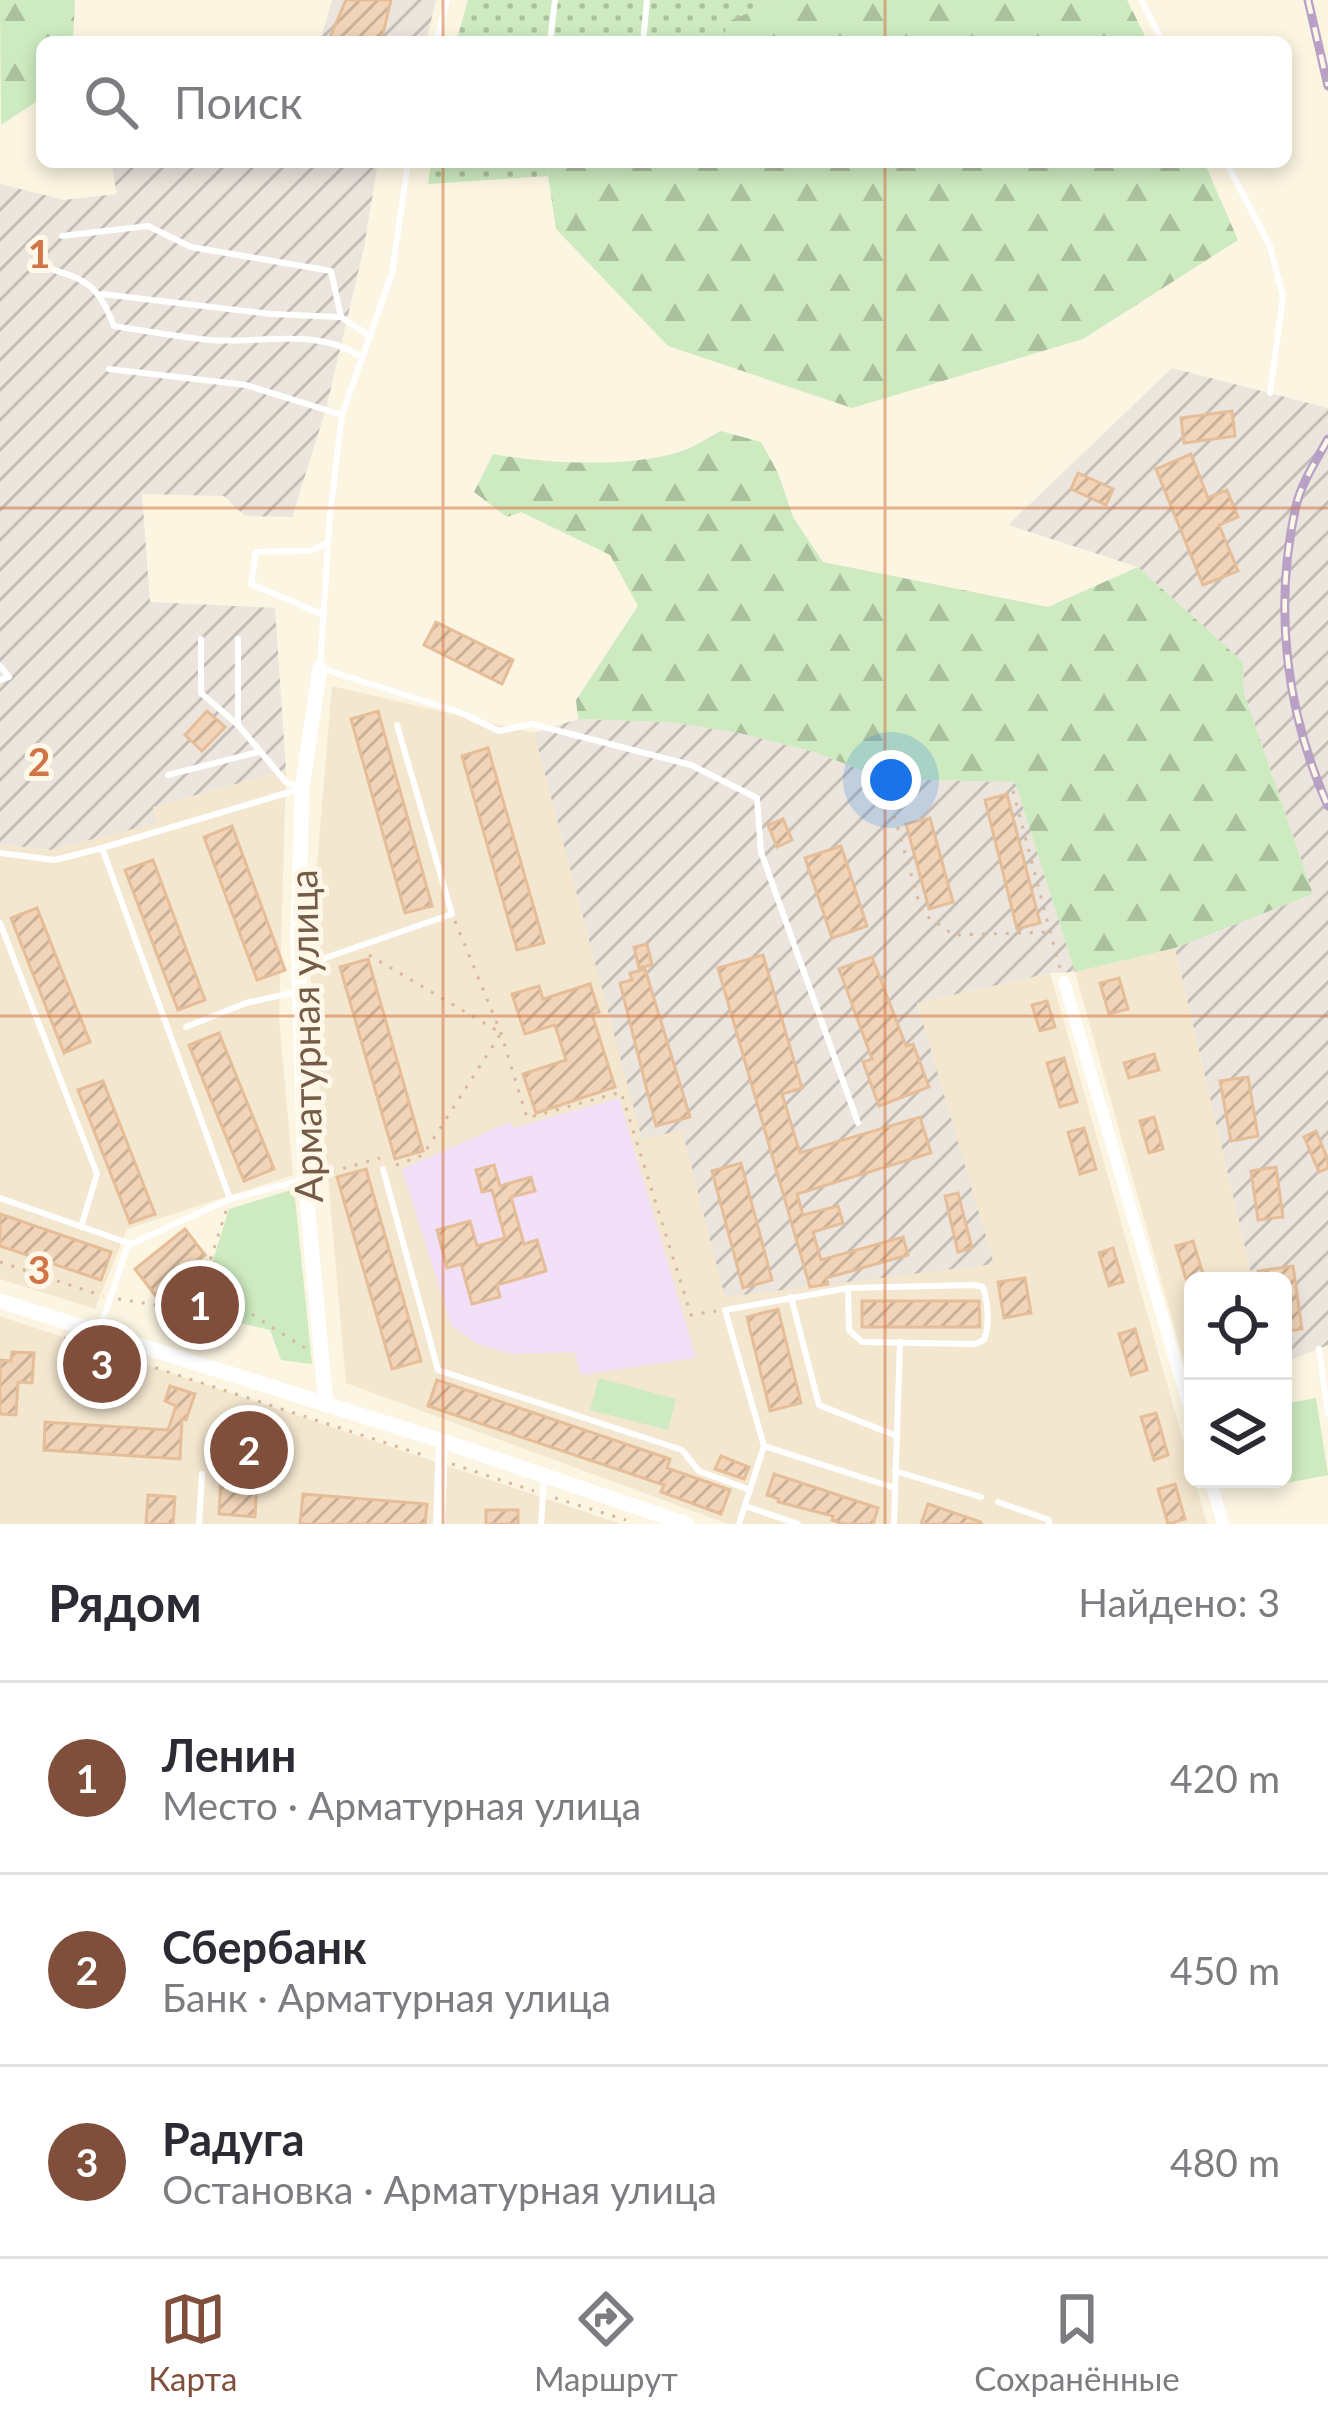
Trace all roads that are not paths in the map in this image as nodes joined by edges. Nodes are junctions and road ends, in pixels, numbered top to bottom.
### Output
1 (447, 0) edge
2 (555, 0) edge
3 (647, 0) edge
4 (1141, 0) edge
5 (438, 36) edge
6 (551, 36) edge
7 (644, 36) edge
8 (1160, 36) edge
9 (407, 168) edge
10 (1229, 168) edge
11 (62, 236) dead end
12 (31, 262) dead end
13 (102, 295) junction
14 (341, 317) junction
15 (368, 335) junction
16 (360, 357) junction
17 (109, 369) dead end
18 (1270, 393) dead end
19 (342, 415) junction
20 (328, 543) junction
21 (324, 615) junction
22 (201, 639) dead end
23 (238, 639) dead end
24 (0, 666) edge
25 (320, 668) junction
26 (0, 680) edge
27 (238, 725) junction
28 (397, 725) dead end
29 (260, 751) junction
30 (168, 775) dead end
31 (302, 788) junction
32 (102, 848) junction
33 (0, 854) edge
34 (0, 922) edge
35 (299, 968) junction
36 (1064, 982) road end
37 (299, 991) junction
38 (187, 1027) dead end
39 (858, 1123) dead end
40 (383, 1169) road end
41 (305, 1179) junction
42 (0, 1198) edge
43 (230, 1199) junction
44 (81, 1227) junction
45 (131, 1244) junction
46 (848, 1288) junction
47 (791, 1298) junction
48 (0, 1301) edge
49 (99, 1331) junction
50 (900, 1342) junction
51 (1319, 1349) dead end
52 (1184, 1390) edge
53 (326, 1405) junction
54 (1328, 1414) edge
55 (897, 1436) junction
56 (442, 1441) junction
57 (764, 1446) junction
58 (896, 1471) junction
59 (202, 1474) dead end
60 (544, 1476) junction
61 (895, 1487) junction
62 (1213, 1488) edge
63 (750, 1490) junction
64 (981, 1497) dead end
65 (998, 1502) dead end
66 (745, 1506) junction
67 (199, 1524) edge
68 (439, 1524) edge
69 (541, 1524) edge
70 (687, 1524) edge
71 (739, 1524) edge
72 (798, 1524) edge
73 (893, 1524) edge
74 (1049, 1524) edge
75 (1223, 1524) edge

1 - 5 lane
2 - 6 lane
3 - 7 lane
4 - 8 lane
9 - 15 lane
10 - 18 lane
11 - 14 lane
12 - 13 lane
13 - 14 lane
13 - 16 lane
14 - 15 lane
15 - 16 lane
16 - 19 lane
17 - 19 lane
19 - 20 lane
20 - 21 lane
20 - 21 lane
21 - 25 lane
22 - 27 lane
23 - 27 lane
24 - 26 lane
25 - 31 street, Арматурная улица
25 - 39 lane
27 - 29 lane
28 - 35 lane
29 - 30 lane
29 - 31 lane
31 - 32 lane
31 - 35 street, Арматурная улица
32 - 33 lane
32 - 43 lane
34 - 44 lane
35 - 37 street, Арматурная улица
36 - 52 street
37 - 38 lane
37 - 41 street, Арматурная улица
40 - 63 lane
41 - 43 lane
41 - 53 street, Арматурная улица
42 - 44 lane
43 - 45 lane
44 - 45 lane
45 - 49 lane
46 - 47 lane
46 - 50 lane
46 - 50 lane
47 - 55 lane
47 - 57 lane
48 - 49 street
49 - 53 street
50 - 55 lane
51 - 54 lane
53 - 56 street
55 - 58 lane
56 - 60 street
56 - 68 street
57 - 61 lane
57 - 63 lane
58 - 61 lane
58 - 64 lane
59 - 67 lane
60 - 69 lane
60 - 70 street
61 - 73 lane
62 - 75 street
63 - 66 lane
65 - 74 lane
66 - 71 lane
66 - 72 lane

